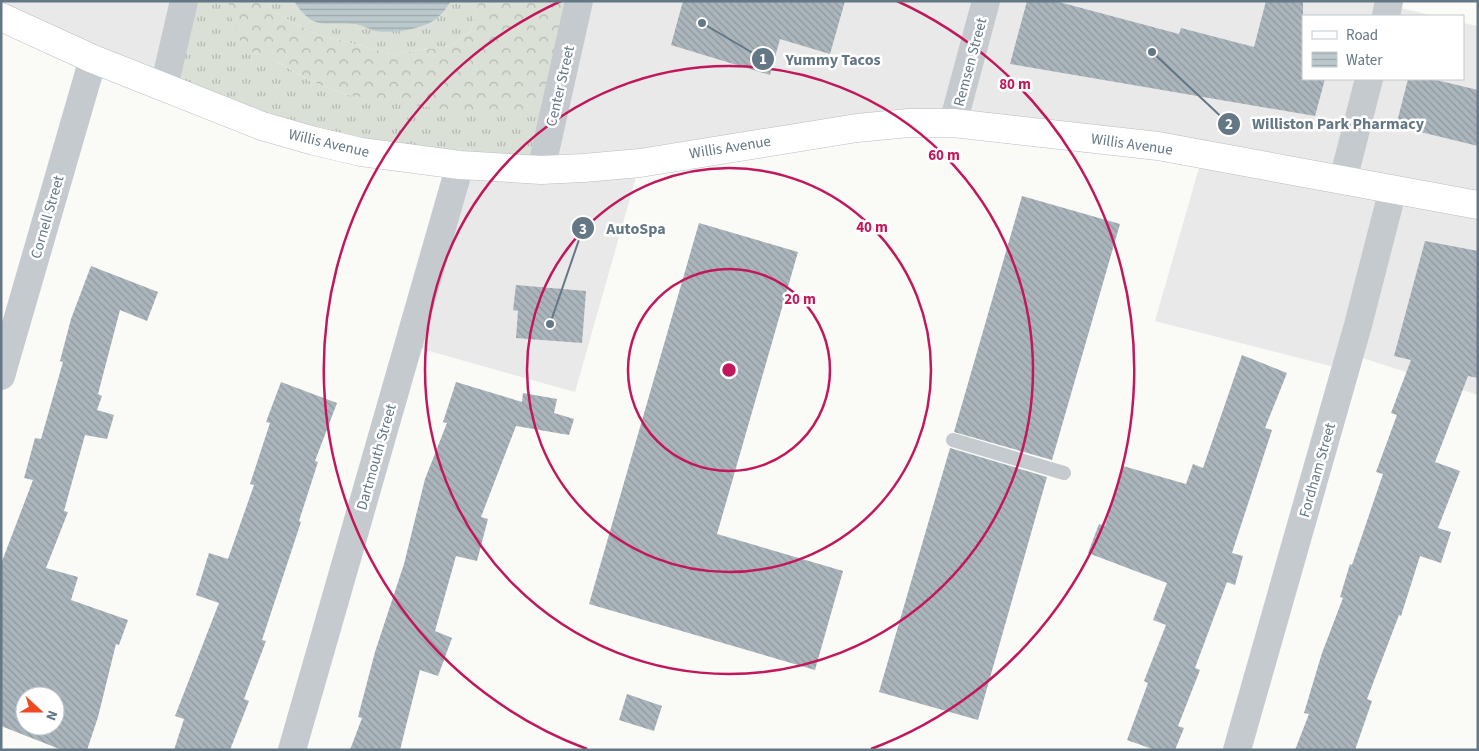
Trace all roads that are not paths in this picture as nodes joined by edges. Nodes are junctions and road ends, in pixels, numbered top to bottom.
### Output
1 (184, 1) edge
2 (579, 1) edge
3 (986, 1) edge
4 (1389, 1) edge
5 (1386, 15) edge
6 (1, 17) edge
7 (92, 59) junction
8 (1369, 80) edge
9 (164, 87) junction
10 (953, 123) junction
11 (460, 165) junction
12 (541, 170) junction
13 (1343, 180) junction
14 (1393, 189) junction
15 (1478, 205) edge
16 (1, 376) edge
17 (953, 440) dead end
18 (1064, 474) dead end
19 (292, 750) edge
20 (1237, 750) edge

1 - 9 street
2 - 12 street, Center Street
3 - 10 street, Remsen Street
4 - 5 street
6 - 7 main road, Willis Avenue
7 - 9 main road, Willis Avenue
7 - 16 street, Cornell Street
8 - 13 street
9 - 11 main road, Willis Avenue
10 - 12 main road, Willis Avenue
10 - 13 main road, Willis Avenue
11 - 12 main road, Willis Avenue
11 - 19 street, Dartmouth Street
13 - 14 main road, Willis Avenue
14 - 15 main road, Willis Avenue
14 - 20 street, Fordham Street
17 - 18 lane

